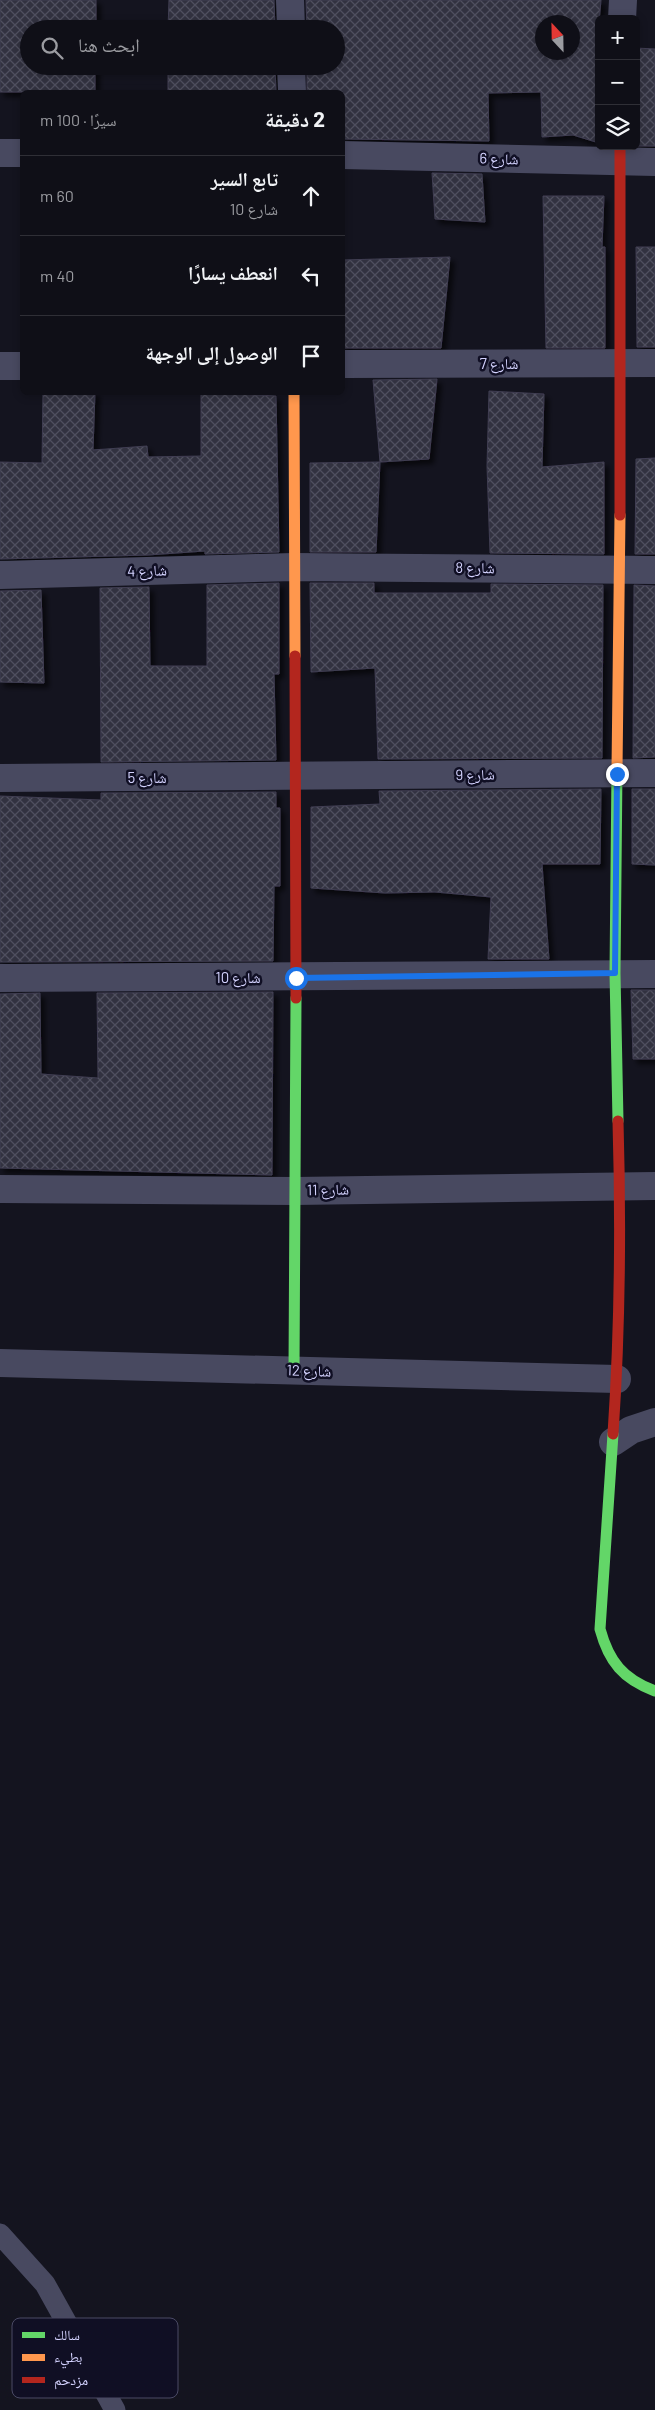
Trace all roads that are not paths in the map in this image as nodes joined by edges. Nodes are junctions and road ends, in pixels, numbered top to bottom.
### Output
1 (290, 0) edge
2 (623, 0) edge
3 (622, 15) edge
4 (290, 20) edge
5 (291, 75) edge
6 (292, 90) edge
7 (0, 153) edge
8 (20, 153) edge
9 (620, 154) edge
10 (345, 155) edge
11 (655, 162) edge
12 (655, 363) edge
13 (345, 364) edge
14 (621, 364) junction
15 (0, 366) edge
16 (20, 366) edge
17 (294, 395) edge
18 (294, 566) junction
19 (619, 570) junction
20 (655, 570) edge
21 (0, 575) edge
22 (655, 773) edge
23 (617, 774) junction
24 (294, 777) junction
25 (0, 778) edge
26 (615, 973) junction
27 (655, 974) edge
28 (0, 978) edge
29 (296, 978) junction
30 (655, 1186) edge
31 (620, 1187) junction
32 (0, 1189) edge
33 (295, 1191) junction
34 (0, 1363) edge
35 (294, 1371) junction
36 (617, 1379) junction
37 (655, 1422) edge
38 (613, 1442) junction
39 (655, 1691) edge
40 (0, 2234) edge
41 (64, 2318) edge
42 (108, 2398) edge
43 (115, 2410) edge

1 - 4 street
2 - 3 street
5 - 6 street
7 - 8 street
9 - 10 street, شارع 6
9 - 11 street, شارع 6
9 - 14 street
12 - 14 street, شارع 7
13 - 14 street, شارع 7
14 - 19 street
15 - 16 street
17 - 18 street
18 - 19 street, شارع 8
18 - 21 street, شارع 4
18 - 24 street
19 - 20 street, شارع 8
19 - 23 street
22 - 23 street, شارع 9
23 - 24 street, شارع 9
23 - 26 street
24 - 25 street, شارع 5
24 - 29 street
26 - 27 street, شارع 10
26 - 29 street, شارع 10
26 - 31 street
28 - 29 street, شارع 10
29 - 33 street
30 - 31 street, شارع 11
31 - 33 street, شارع 11
31 - 36 street
32 - 33 street, شارع 11
33 - 35 street
34 - 35 street, شارع 12
35 - 36 street, شارع 12
36 - 38 street
37 - 38 street
38 - 39 street
40 - 41 lane
42 - 43 lane

